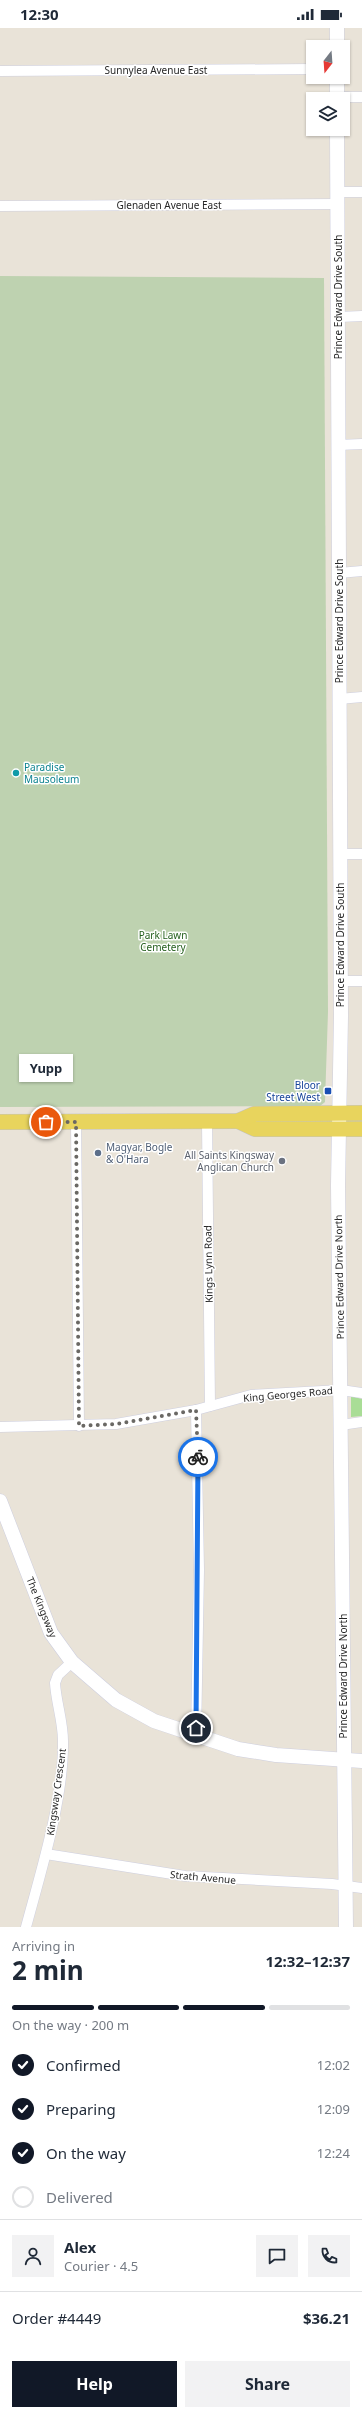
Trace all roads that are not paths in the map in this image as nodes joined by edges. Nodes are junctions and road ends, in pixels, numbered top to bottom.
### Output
1 (337, 28) edge
2 (337, 40) edge
3 (306, 69) edge
4 (0, 71) edge
5 (350, 97) edge
6 (362, 97) edge
7 (337, 136) edge
8 (362, 192) edge
9 (337, 198) junction
10 (0, 206) edge
11 (362, 316) edge
12 (339, 317) junction
13 (362, 444) edge
14 (338, 445) junction
15 (362, 571) edge
16 (339, 573) junction
17 (362, 698) edge
18 (340, 699) junction
19 (340, 854) junction
20 (362, 854) edge
21 (340, 981) junction
22 (362, 981) edge
23 (338, 1113) junction
24 (362, 1113) edge
25 (207, 1121) junction
26 (238, 1121) junction
27 (0, 1122) edge
28 (76, 1122) junction
29 (338, 1128) junction
30 (362, 1129) edge
31 (341, 1390) junction
32 (362, 1393) edge
33 (210, 1406) junction
34 (196, 1410) junction
35 (362, 1422) edge
36 (341, 1425) junction
37 (79, 1426) junction
38 (0, 1427) edge
39 (0, 1501) edge
40 (72, 1662) junction
41 (196, 1736) junction
42 (344, 1758) junction
43 (362, 1761) edge
44 (46, 1854) junction
45 (346, 1885) junction
46 (362, 1888) edge
47 (26, 1927) edge
48 (346, 1927) edge

1 - 2 street
3 - 4 street, Sunnylea Avenue East
5 - 6 street
7 - 9 street, Prince Edward Drive South
8 - 9 street, Glenaden Avenue East
9 - 10 street, Glenaden Avenue East
9 - 12 street, Prince Edward Drive South
11 - 12 street
12 - 14 street, Prince Edward Drive South
13 - 14 street
14 - 16 street, Prince Edward Drive South
15 - 16 street
16 - 18 street, Prince Edward Drive South
17 - 18 street
18 - 19 street, Prince Edward Drive South
19 - 20 street
19 - 21 street, Prince Edward Drive South
21 - 22 street
21 - 23 street, Prince Edward Drive South
23 - 24 main road
23 - 26 main road
23 - 29 street, Prince Edward Drive South
25 - 26 main road
25 - 28 main road
25 - 33 street, Kings Lynn Road
26 - 29 main road
27 - 28 main road
28 - 37 street
29 - 30 main road
29 - 31 street, Prince Edward Drive North
31 - 32 street, King Georges Road
31 - 33 street, King Georges Road
31 - 36 street, Prince Edward Drive North
33 - 34 street, King Georges Road
34 - 37 street, King Georges Road
34 - 41 street
35 - 36 street
36 - 42 street, Prince Edward Drive North
37 - 38 street, King Georges Road
39 - 40 street, The Kingsway
40 - 41 street, The Kingsway
40 - 44 street, Kingsway Crescent
41 - 42 street, The Kingsway
42 - 43 street, The Kingsway
42 - 45 street, Prince Edward Drive North
44 - 45 street, Strath Avenue
44 - 47 street, Kingsway Crescent
45 - 46 street, Strath Avenue
45 - 48 street, Prince Edward Drive North

